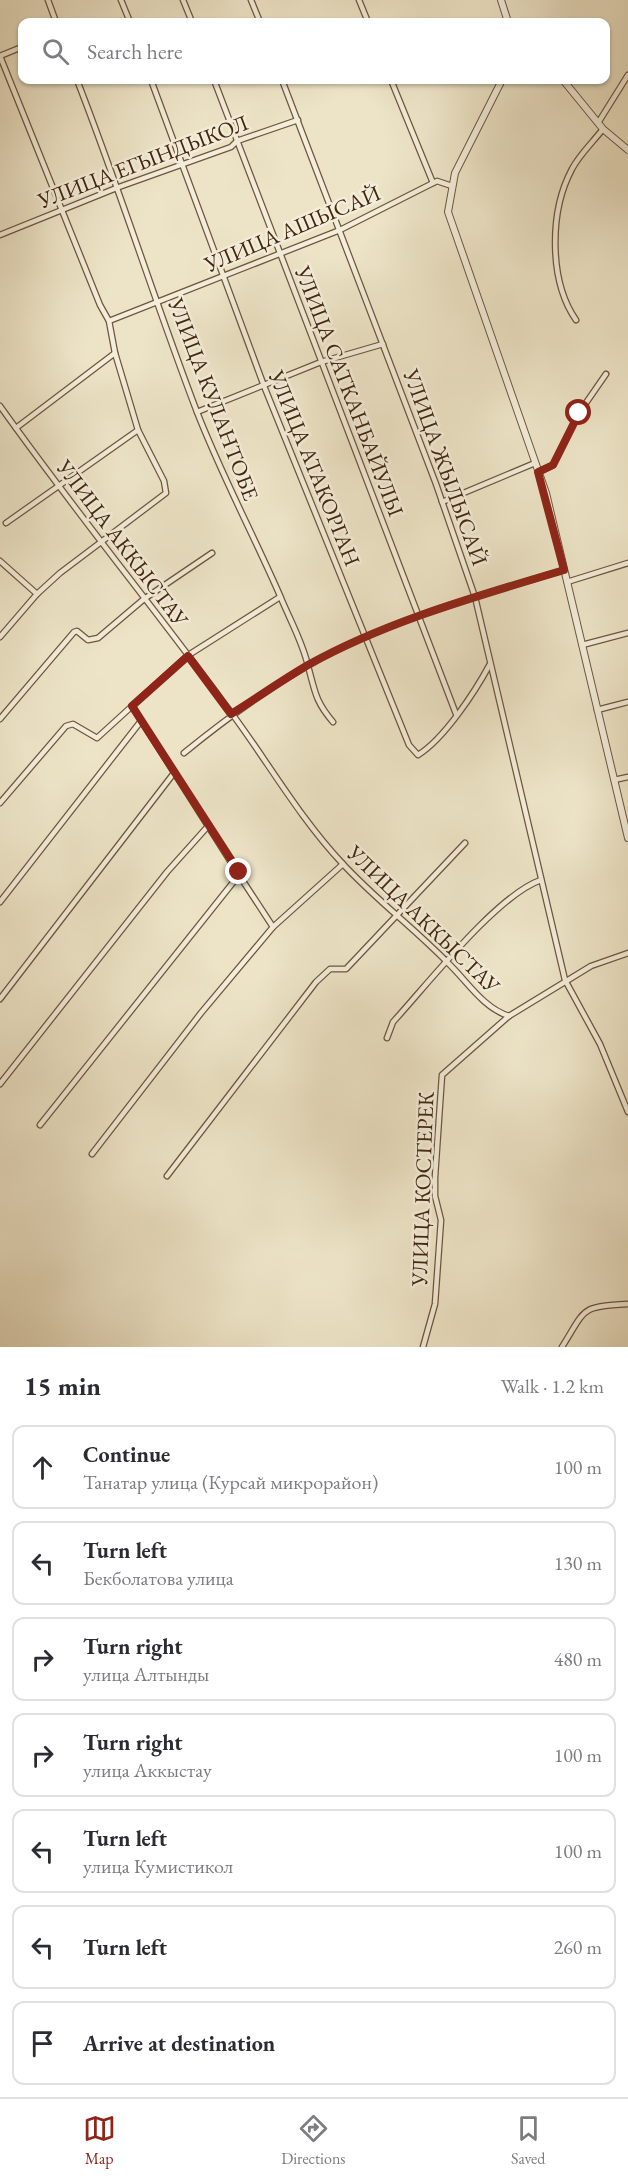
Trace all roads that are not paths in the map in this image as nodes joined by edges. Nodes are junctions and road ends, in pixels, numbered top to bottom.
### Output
1 (48, 0) edge
2 (121, 0) edge
3 (183, 0) edge
4 (251, 0) edge
5 (359, 0) edge
6 (501, 0) edge
7 (55, 18) edge
8 (128, 18) edge
9 (190, 18) edge
10 (258, 18) edge
11 (366, 18) edge
12 (507, 18) edge
13 (18, 49) edge
14 (0, 56) edge
15 (628, 75) edge
16 (79, 84) edge
17 (153, 84) edge
18 (216, 84) edge
19 (284, 84) edge
20 (393, 84) edge
21 (500, 84) edge
22 (566, 84) edge
23 (298, 120) junction
24 (598, 123) junction
25 (603, 129) junction
26 (237, 141) junction
27 (628, 150) edge
28 (183, 164) junction
29 (433, 183) junction
30 (452, 186) junction
31 (119, 187) junction
32 (63, 209) junction
33 (340, 230) junction
34 (0, 234) edge
35 (280, 255) junction
36 (223, 276) junction
37 (158, 303) junction
38 (576, 320) dead end
39 (109, 321) junction
40 (383, 344) junction
41 (115, 353) junction
42 (321, 362) junction
43 (606, 374) dead end
44 (264, 386) junction
45 (0, 406) edge
46 (198, 412) junction
47 (16, 428) junction
48 (138, 430) junction
49 (535, 463) junction
50 (538, 472) junction
51 (58, 487) junction
52 (442, 502) junction
53 (6, 524) dead end
54 (103, 543) junction
55 (212, 553) dead end
56 (0, 561) edge
57 (628, 563) edge
58 (564, 570) junction
59 (567, 582) junction
60 (37, 594) junction
61 (280, 597) junction
62 (475, 597) junction
63 (144, 598) junction
64 (421, 617) junction
65 (628, 633) edge
66 (0, 637) edge
67 (364, 638) junction
68 (582, 645) junction
69 (188, 656) junction
70 (490, 664) junction
71 (308, 665) junction
72 (628, 702) edge
73 (132, 706) junction
74 (597, 710) junction
75 (231, 714) junction
76 (456, 714) junction
77 (0, 719) edge
78 (141, 721) junction
79 (333, 722) dead end
80 (184, 753) dead end
81 (174, 773) junction
82 (628, 777) edge
83 (614, 780) junction
84 (0, 803) edge
85 (626, 824) edge
86 (209, 825) junction
87 (628, 838) edge
88 (465, 843) dead end
89 (343, 864) junction
90 (239, 875) junction
91 (541, 880) junction
92 (0, 902) edge
93 (397, 916) junction
94 (273, 927) junction
95 (628, 953) edge
96 (448, 962) junction
97 (566, 980) junction
98 (0, 999) edge
99 (509, 1016) junction
100 (387, 1038) dead end
101 (0, 1084) edge
102 (628, 1112) edge
103 (40, 1125) dead end
104 (92, 1155) dead end
105 (167, 1176) dead end
106 (628, 1304) edge
107 (423, 1347) edge
108 (562, 1347) edge

1 - 7 street
2 - 8 street
3 - 9 street
4 - 10 street
5 - 11 street
6 - 12 street
13 - 14 street
14 - 32 street
15 - 24 street
16 - 31 street, УЛИЦА КУЛАНТОБЕ
17 - 28 street, УЛИЦА АТАКОРГАН
18 - 26 street, УЛИЦА САТКАНБАЙУЛЫ
19 - 23 street, УЛИЦА ЖЫЛЫСАЙ
20 - 29 street
21 - 30 street
22 - 24 street
23 - 26 street, УЛИЦА ЕГЫНДЫКОЛ
23 - 33 street, УЛИЦА ЖЫЛЫСАЙ
24 - 25 street
25 - 27 street
25 - 38 street
26 - 28 street, УЛИЦА ЕГЫНДЫКОЛ
26 - 35 street, УЛИЦА САТКАНБАЙУЛЫ
28 - 31 street, УЛИЦА ЕГЫНДЫКОЛ
28 - 36 street, УЛИЦА АТАКОРГАН
29 - 30 street
29 - 33 street, УЛИЦА АШЫСАЙ
30 - 49 street
31 - 32 street, УЛИЦА ЕГЫНДЫКОЛ
31 - 37 street, УЛИЦА КУЛАНТОБЕ
32 - 34 street, УЛИЦА ЕГЫНДЫКОЛ
32 - 39 street
33 - 35 street, УЛИЦА АШЫСАЙ
33 - 40 street, УЛИЦА ЖЫЛЫСАЙ
35 - 36 street, УЛИЦА АШЫСАЙ
35 - 42 street, УЛИЦА САТКАНБАЙУЛЫ
36 - 37 street, УЛИЦА АШЫСАЙ
36 - 44 street, УЛИЦА АТАКОРГАН
37 - 39 street, УЛИЦА АШЫСАЙ
37 - 46 street, УЛИЦА КУЛАНТОБЕ
39 - 41 street
40 - 42 street
40 - 52 street, УЛИЦА ЖЫЛЫСАЙ
41 - 47 street
41 - 48 street
42 - 44 street
42 - 64 street, УЛИЦА САТКАНБАЙУЛЫ
43 - 50 street
44 - 46 street
44 - 67 street, УЛИЦА АТАКОРГАН
45 - 47 street, УЛИЦА АККЫСТАУ
46 - 61 street, УЛИЦА КУЛАНТОБЕ
47 - 51 street, УЛИЦА АККЫСТАУ
48 - 51 street
48 - 54 street
49 - 50 street
49 - 52 street
50 - 58 street
51 - 53 street
51 - 54 street, УЛИЦА АККЫСТАУ
52 - 62 street, УЛИЦА ЖЫЛЫСАЙ
54 - 60 street
54 - 63 street, УЛИЦА АККЫСТАУ
55 - 63 street
56 - 60 street
57 - 59 street
58 - 59 street
58 - 62 street
59 - 68 street
60 - 66 street
61 - 69 street
61 - 71 street, УЛИЦА КУЛАНТОБЕ
62 - 64 street
62 - 70 street, УЛИЦА ЖЫЛЫСАЙ
63 - 69 street, УЛИЦА АККЫСТАУ
63 - 77 street
64 - 67 street
64 - 76 street, УЛИЦА САТКАНБАЙУЛЫ
65 - 68 street
67 - 71 street
67 - 76 street, УЛИЦА АТАКОРГАН
68 - 74 street
69 - 73 street
69 - 75 street, УЛИЦА АККЫСТАУ
70 - 76 street, УЛИЦА АТАКОРГАН
70 - 91 street, УЛИЦА ЖЫЛЫСАЙ
71 - 75 street
71 - 79 street, УЛИЦА КУЛАНТОБЕ
72 - 74 street
73 - 78 street
73 - 84 street
74 - 83 street
75 - 80 street
75 - 89 street, УЛИЦА АККЫСТАУ
78 - 81 street
78 - 92 street
81 - 86 street
81 - 98 street
82 - 83 street
83 - 85 street
85 - 87 street
86 - 90 street
86 - 101 street
88 - 93 street
89 - 93 street, УЛИЦА АККЫСТАУ
89 - 94 street
90 - 94 street
90 - 103 street
91 - 96 street
91 - 97 street, УЛИЦА ЖЫЛЫСАЙ
93 - 96 street, УЛИЦА АККЫСТАУ
93 - 105 street
94 - 104 street
95 - 97 street, УЛИЦА КОСТЕРЕК
96 - 99 street, УЛИЦА АККЫСТАУ
96 - 100 street
97 - 99 street, УЛИЦА КОСТЕРЕК
97 - 102 street, УЛИЦА ЖЫЛЫСАЙ
99 - 107 street, УЛИЦА КОСТЕРЕК
106 - 108 street

